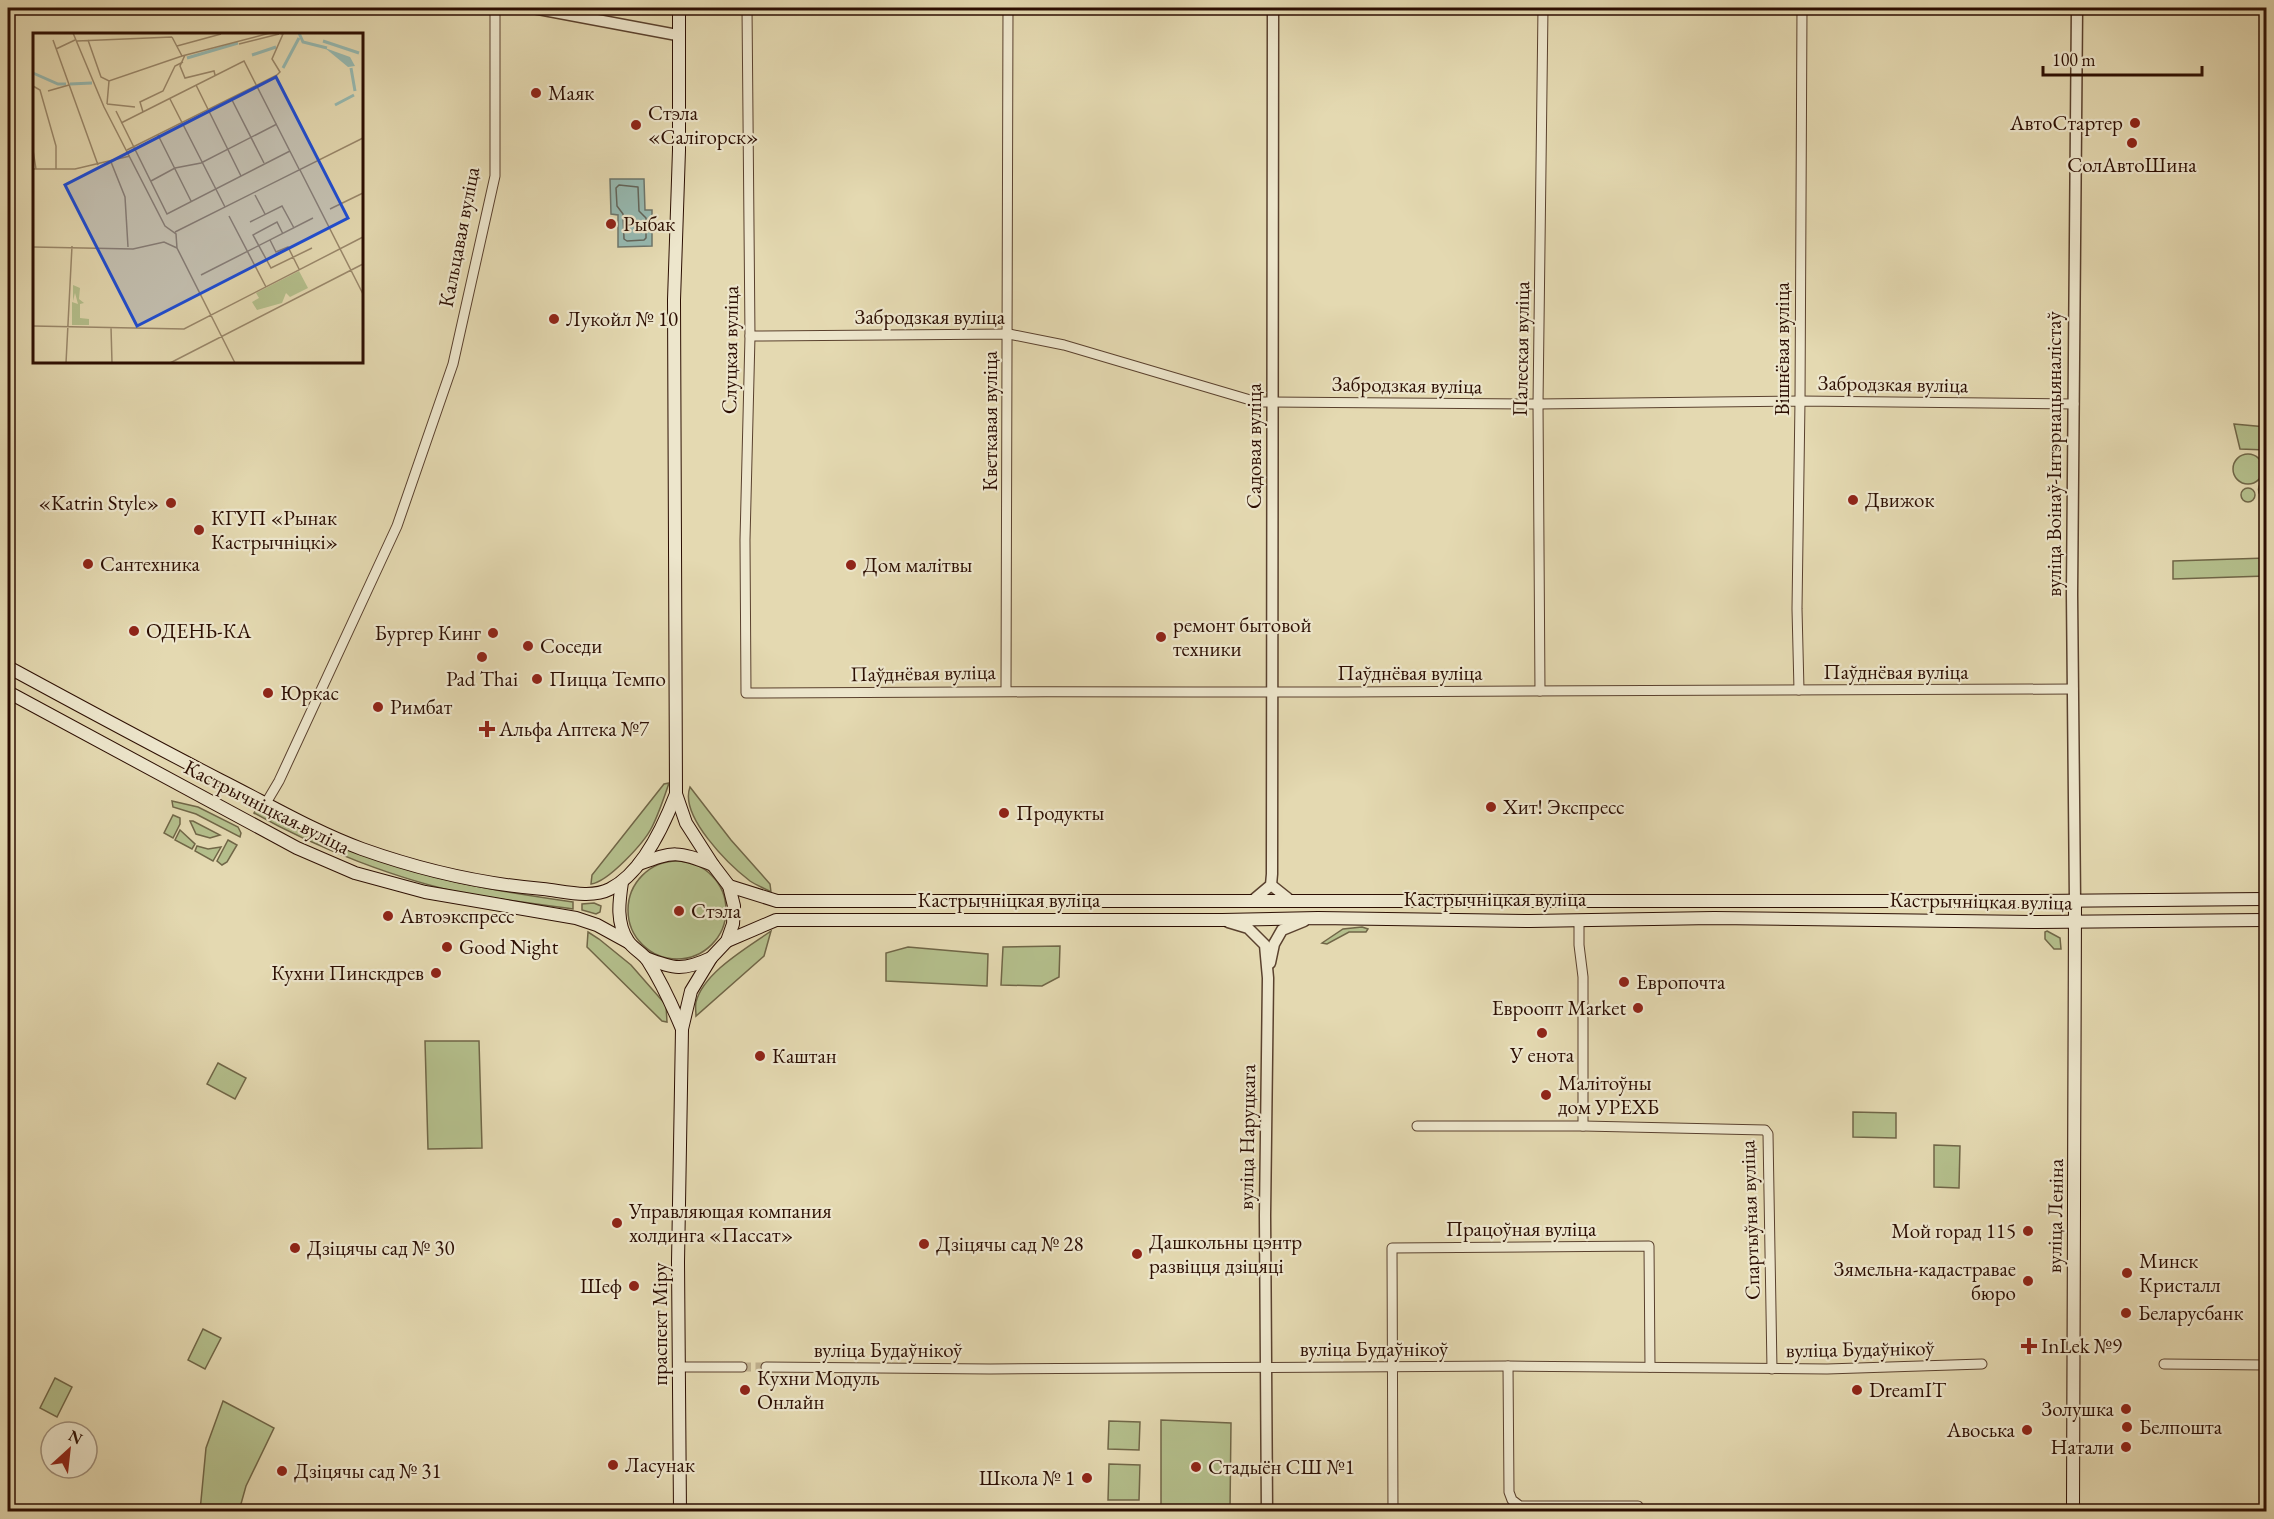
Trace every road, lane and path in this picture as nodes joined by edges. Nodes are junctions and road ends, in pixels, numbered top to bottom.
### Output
1 (495, 8) edge
2 (533, 8) edge
3 (678, 8) edge
4 (747, 8) edge
5 (1008, 8) edge
6 (1273, 8) edge
7 (1543, 8) edge
8 (1802, 8) edge
9 (2077, 8) edge
10 (677, 34) junction
11 (1009, 334) junction
12 (750, 336) junction
13 (1273, 401) junction
14 (1800, 401) junction
15 (1538, 404) junction
16 (2074, 404) junction
17 (383, 554) joint
18 (8, 667) edge
19 (1006, 690) junction
20 (1799, 690) junction
21 (2073, 690) junction
22 (1272, 691) junction
23 (1540, 691) junction
24 (8, 692) edge
25 (746, 693) joint
26 (676, 794) junction
27 (266, 803) junction
28 (639, 864) junction
29 (713, 865) junction
30 (622, 882) junction
31 (1271, 885) junction
32 (729, 886) junction
33 (2266, 899) edge
34 (1252, 901) junction
35 (1291, 901) junction
36 (2076, 901) junction
37 (1318, 918) junction
38 (1222, 920) junction
39 (1579, 920) junction
40 (2266, 920) edge
41 (2076, 922) junction
42 (727, 941) junction
43 (628, 942) junction
44 (646, 958) junction
45 (711, 958) junction
46 (1268, 978) junction
47 (682, 1029) junction
48 (1417, 1126) dead end
49 (1583, 1126) junction
50 (1982, 1364) dead end
51 (2163, 1364) dead end
52 (2266, 1365) edge
53 (1508, 1366) junction
54 (1650, 1366) junction
55 (680, 1367) junction
56 (742, 1367) tunnel mouth
57 (766, 1367) tunnel mouth
58 (1266, 1367) junction
59 (1393, 1367) junction
60 (1772, 1369) junction
61 (680, 1512) edge
62 (1267, 1512) edge
63 (1393, 1512) edge
64 (1637, 1512) edge
65 (2073, 1512) edge

1 - 17 street, Кальцавая вуліца
2 - 10 street
3 - 10 main road
4 - 12 street, Слуцкая вуліца
5 - 11 street, Кветкавая вуліца
6 - 13 street, Садовая вуліца
7 - 15 street, Палеская вуліца
8 - 14 street, Вішнёвая вуліца
9 - 16 street, вуліца Воінаў-Інтэрнацыяналістаў
10 - 26 main road
11 - 12 street, Забродзкая вуліца
11 - 13 street, Забродзкая вуліца
11 - 19 street, Кветкавая вуліца
12 - 25 street, Слуцкая вуліца
13 - 15 street, Забродзкая вуліца
13 - 22 street, Садовая вуліца
14 - 15 street, Забродзкая вуліца
14 - 16 street, Забродзкая вуліца
14 - 20 street, Вішнёвая вуліца
15 - 23 street, Палеская вуліца
16 - 21 street, вуліца Воінаў-Інтэрнацыяналістаў
17 - 27 street, Кастрычніцкая вуліца
18 - 27 main road, Кастрычніцкая вуліца
19 - 22 street, Паўднёвая вуліца
19 - 25 street, Паўднёвая вуліца
20 - 21 street, Паўднёвая вуліца
20 - 23 street, Паўднёвая вуліца
21 - 36 street, вуліца Воінаў-Інтэрнацыяналістаў
22 - 23 street, Паўднёвая вуліца
22 - 31 street, Садовая вуліца
24 - 43 main road, Кастрычніцкая вуліца
26 - 28 main road
26 - 29 main road
27 - 30 main road, Кастрычніцкая вуліца
28 - 29 main road
28 - 30 main road
29 - 32 main road
30 - 43 main road
31 - 34 street
31 - 35 street
32 - 34 main road, Кастрычніцкая вуліца
32 - 42 main road
33 - 36 main road, Кастрычніцкая вуліца
34 - 35 main road, Кастрычніцкая вуліца
35 - 36 main road, Кастрычніцкая вуліца
36 - 41 main road, вуліца Леніна
37 - 38 main road, Кастрычніцкая вуліца
37 - 39 main road, Кастрычніцкая вуліца
37 - 46 street
38 - 42 main road, Кастрычніцкая вуліца
38 - 46 street
39 - 41 main road, Кастрычніцкая вуліца
39 - 49 street
40 - 41 main road, Кастрычніцкая вуліца
41 - 65 main road, вуліца Леніна
42 - 45 main road
43 - 44 main road
44 - 45 main road
44 - 47 main road
45 - 47 main road
46 - 58 street, вуліца Наруцкага
47 - 55 main road, праспект Міру
48 - 49 street, Спартыўная вуліца
49 - 60 street, Спартыўная вуліца
50 - 60 street, вуліца Будаўнікоў
51 - 52 street
53 - 54 street, вуліца Будаўнікоў
53 - 59 street, вуліца Будаўнікоў
53 - 64 street
54 - 59 street, Працоўная вуліца
54 - 60 street, вуліца Будаўнікоў
55 - 56 street
55 - 61 main road, праспект Міру
57 - 58 street, вуліца Будаўнікоў
58 - 59 street, вуліца Будаўнікоў
58 - 62 street, вуліца Наруцкага
59 - 63 street

